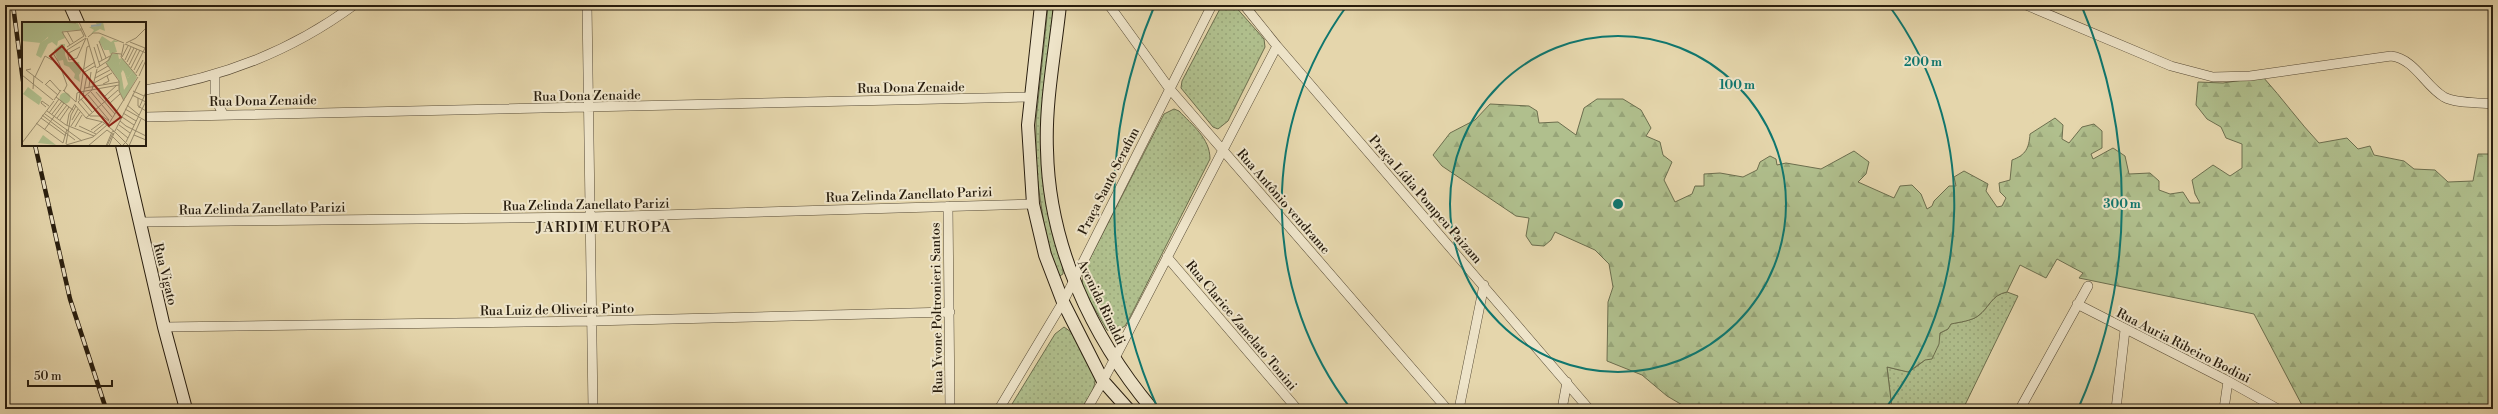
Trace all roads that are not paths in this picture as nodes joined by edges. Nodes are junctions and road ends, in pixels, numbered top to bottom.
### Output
1 (70, 5) edge
2 (354, 5) edge
3 (587, 5) edge
4 (1041, 5) edge
5 (1060, 5) edge
6 (1109, 5) edge
7 (1212, 5) edge
8 (1244, 5) edge
9 (2026, 5) edge
10 (78, 22) edge
11 (1277, 46) junction
12 (215, 75) junction
13 (1169, 88) junction
14 (146, 90) edge
15 (1030, 97) junction
16 (2493, 104) edge
17 (589, 108) junction
18 (223, 114) junction
19 (146, 117) edge
20 (122, 146) edge
21 (1222, 149) junction
22 (1033, 204) junction
23 (948, 206) junction
24 (590, 217) junction
25 (139, 222) junction
26 (1167, 257) junction
27 (1073, 279) junction
28 (1484, 285) junction
29 (2088, 286) dead end
30 (1063, 302) junction
31 (2077, 304) junction
32 (950, 312) junction
33 (591, 322) junction
34 (164, 327) junction
35 (2125, 330) junction
36 (1114, 358) junction
37 (2228, 380) junction
38 (1103, 381) junction
39 (1566, 382) junction
40 (186, 409) edge
41 (593, 409) edge
42 (950, 409) edge
43 (999, 409) edge
44 (1087, 409) edge
45 (1128, 409) edge
46 (1152, 409) edge
47 (1297, 409) edge
48 (1447, 409) edge
49 (1459, 409) edge
50 (1562, 409) edge
51 (1589, 409) edge
52 (2020, 409) edge
53 (2116, 409) edge
54 (2224, 409) edge
55 (2278, 409) edge

1 - 10 main road
2 - 12 street
3 - 17 street
4 - 15 main road
5 - 27 main road, Avenida Rinaldi
6 - 13 street, Rua Antônio vendrame
7 - 13 street, Praça Santo Serafim
8 - 11 street, Praça Lídia Pompeu Paizam
9 - 16 street
11 - 21 street
11 - 28 street, Praça Lídia Pompeu Paizam
12 - 14 street
12 - 18 street
13 - 21 street, Rua Antônio vendrame
13 - 27 street, Praça Santo Serafim
15 - 17 street, Rua Dona Zenaide
15 - 22 main road
17 - 18 street, Rua Dona Zenaide
17 - 24 street
18 - 19 street, Rua Dona Zenaide
20 - 25 main road, Rua Vigato
21 - 26 street
21 - 48 street, Rua Antônio vendrame
22 - 23 street, Rua Zelinda Zanellato Parizi
22 - 30 main road
23 - 24 street, Rua Zelinda Zanellato Parizi
23 - 32 street, Rua Yvone Poltronieri Santos
24 - 25 street, Rua Zelinda Zanellato Parizi
24 - 33 street
25 - 34 main road, Rua Vigato
26 - 36 street
26 - 47 street, Rua Clarice Zanelato Tonini
27 - 30 street, Praça Santo Serafim
27 - 36 main road, Avenida Rinaldi
28 - 39 street, Praça Lídia Pompeu Paizam
28 - 49 street
29 - 31 street
30 - 38 main road
30 - 43 street, Praça Santo Serafim
31 - 35 street, Rua Auria Ribeiro Bodini
31 - 52 street
32 - 33 street, Rua Luiz de Oliveira Pinto
32 - 42 street, Rua Yvone Poltronieri Santos
33 - 34 street, Rua Luiz de Oliveira Pinto
33 - 41 street
34 - 40 main road, Rua Vigato
35 - 37 street, Rua Auria Ribeiro Bodini
35 - 53 street
36 - 38 street
36 - 46 main road, Avenida Rinaldi
37 - 54 street
37 - 55 street, Rua Auria Ribeiro Bodini
38 - 44 street
38 - 45 main road
39 - 50 street
39 - 51 street, Praça Lídia Pompeu Paizam

